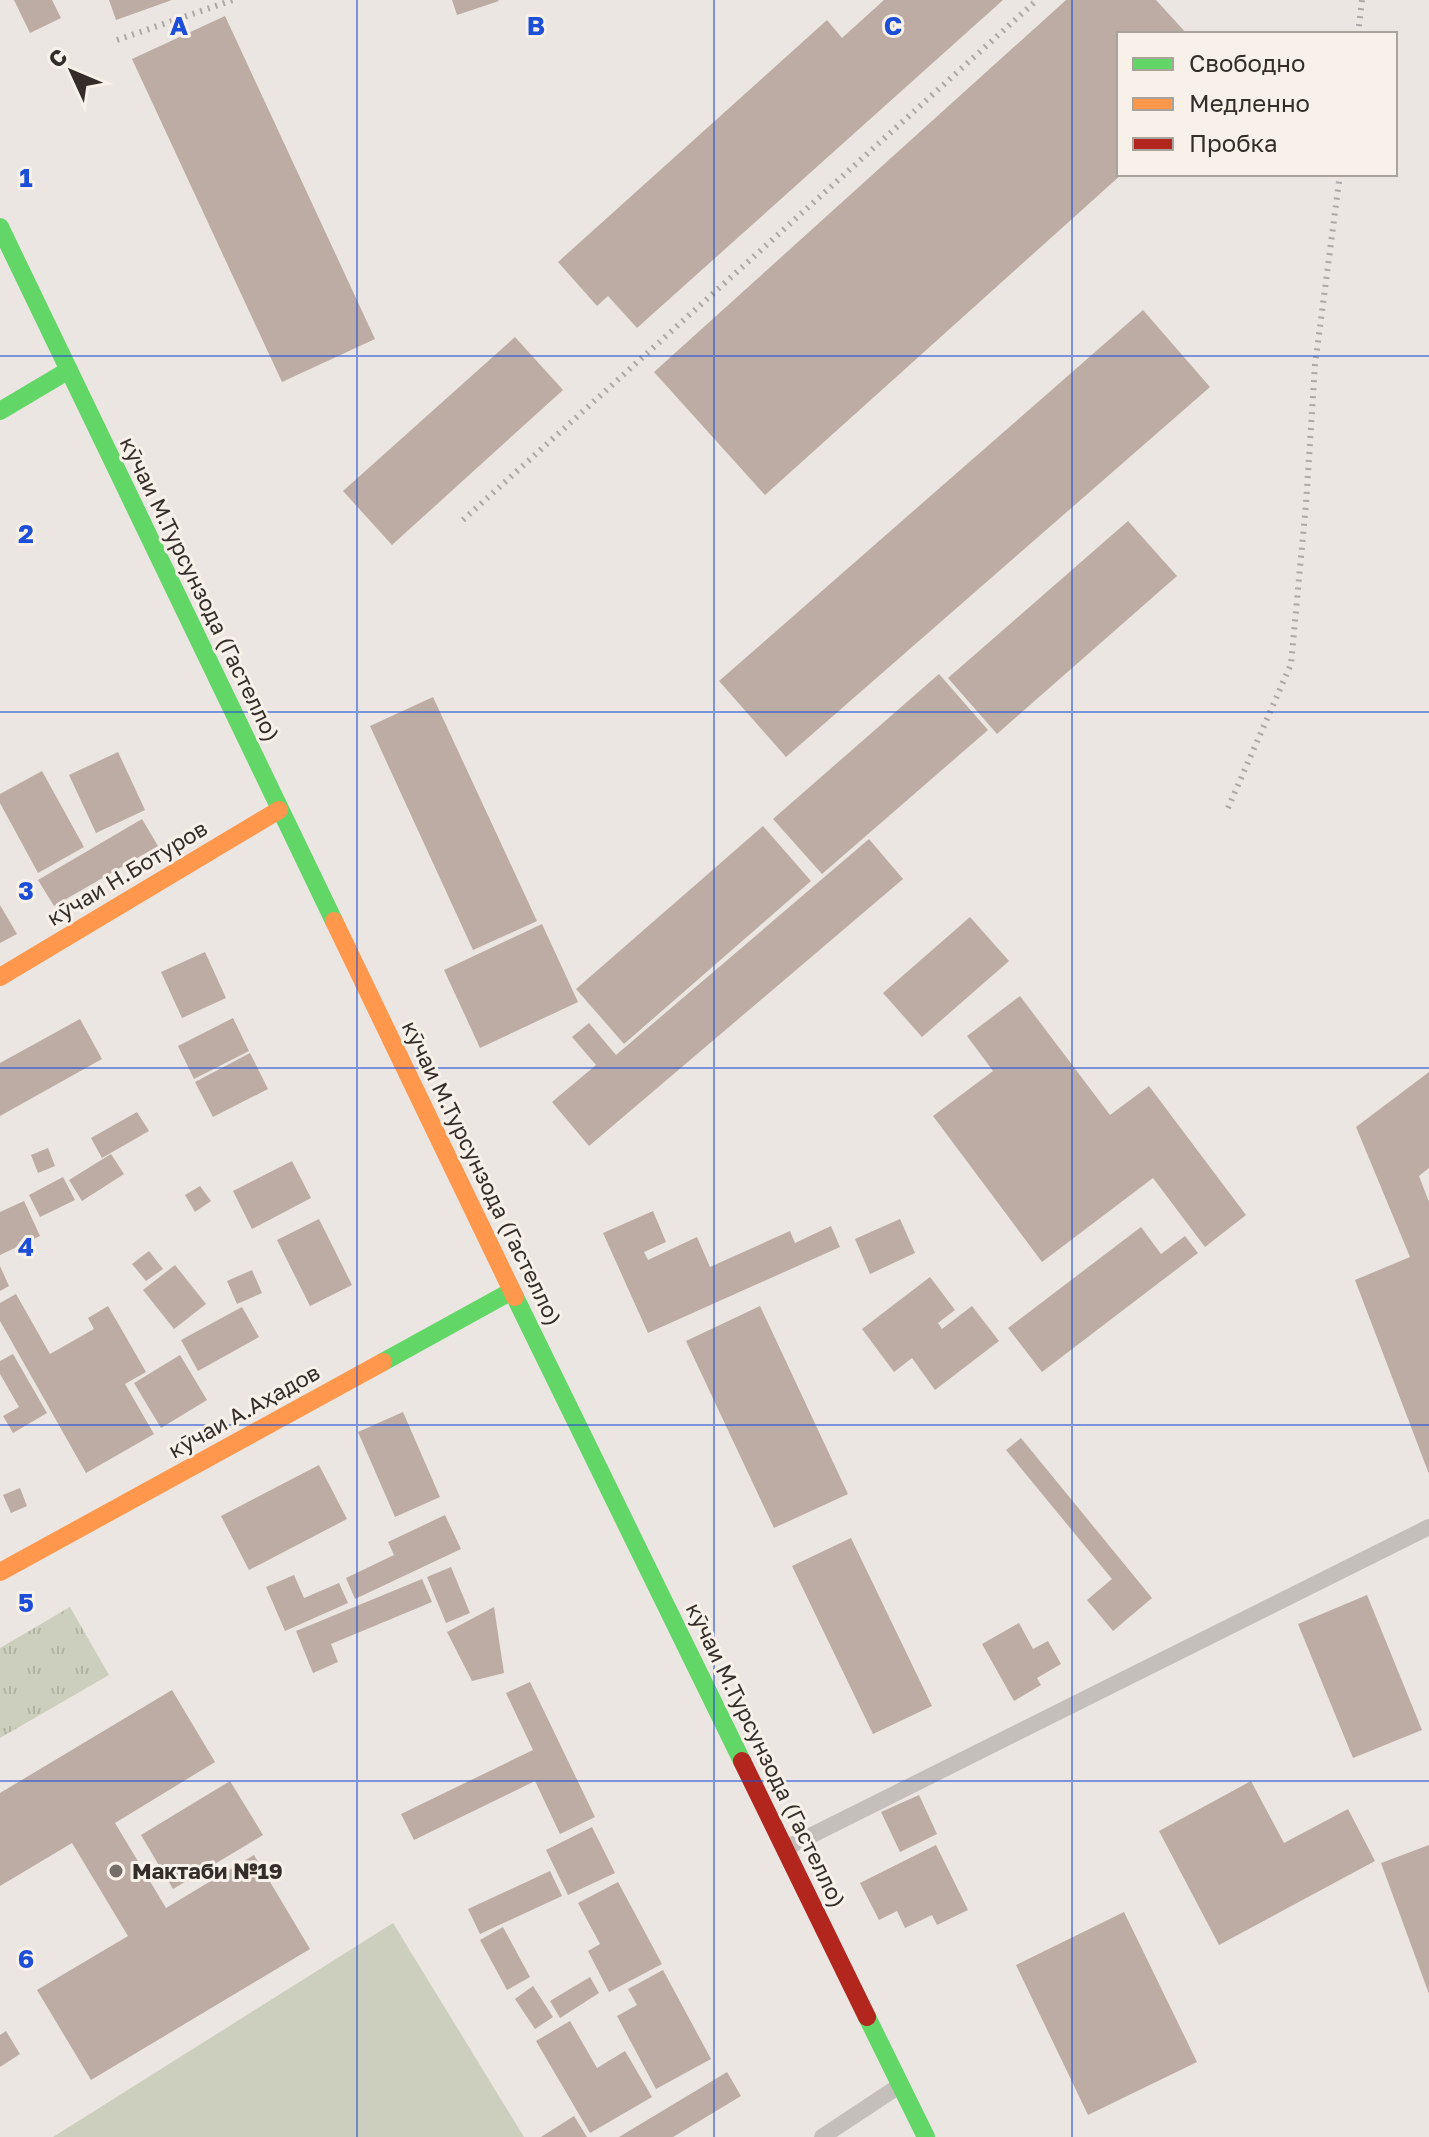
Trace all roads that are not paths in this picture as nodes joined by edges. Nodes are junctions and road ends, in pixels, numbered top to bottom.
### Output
1 (0, 227) edge
2 (69, 370) junction
3 (0, 411) edge
4 (279, 810) junction
5 (0, 977) edge
6 (512, 1291) junction
7 (1429, 1527) edge
8 (0, 1572) edge
9 (785, 1849) junction
10 (900, 2085) junction
11 (822, 2137) edge
12 (926, 2137) edge

1 - 2 street, кӯчаи М.Турсунзода (Гастелло)
2 - 3 street
2 - 4 street, кӯчаи М.Турсунзода (Гастелло)
4 - 5 street, кӯчаи Н.Ботуров
4 - 6 street, кӯчаи М.Турсунзода (Гастелло)
6 - 8 street, кӯчаи А.Аҳадов
6 - 9 street, кӯчаи М.Турсунзода (Гастелло)
7 - 9 lane
9 - 10 street, кӯчаи М.Турсунзода (Гастелло)
10 - 11 lane
10 - 12 street, кӯчаи М.Турсунзода (Гастелло)

